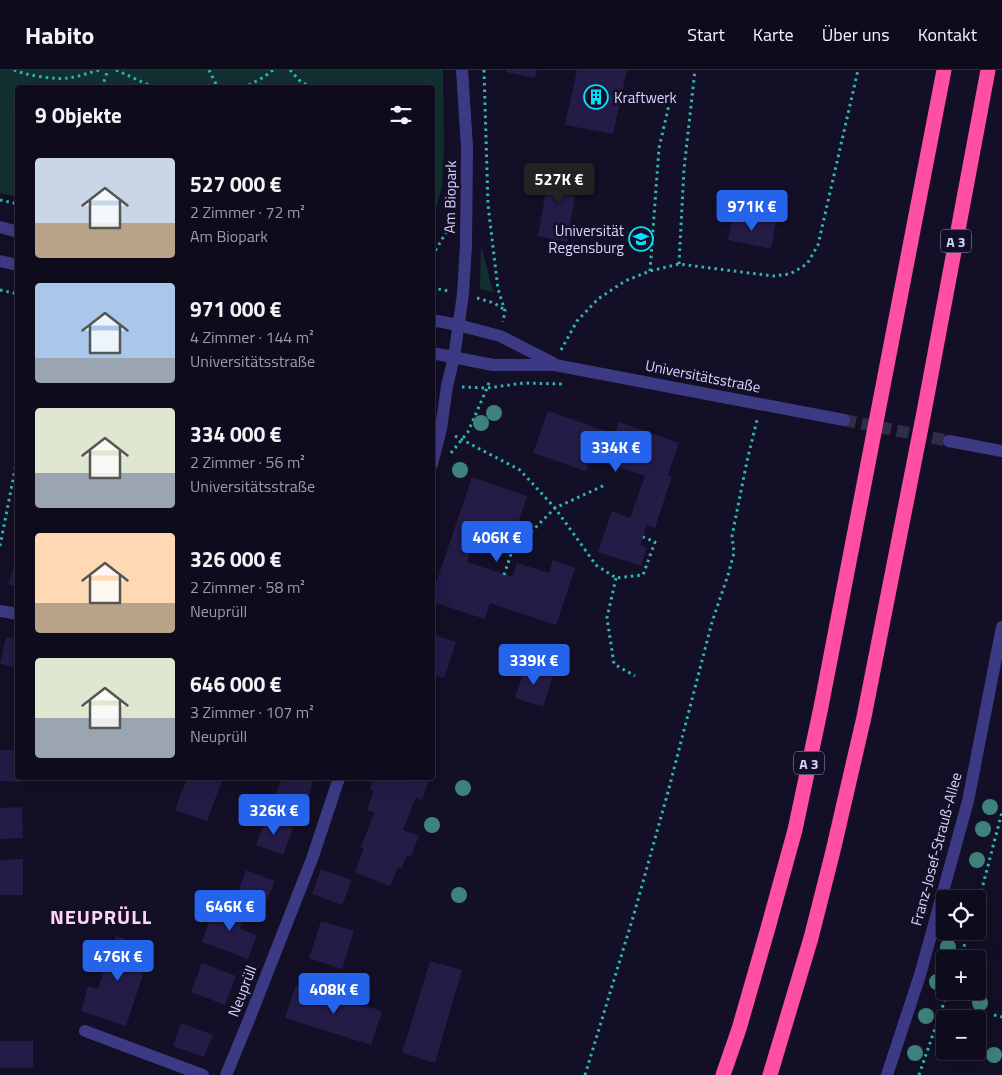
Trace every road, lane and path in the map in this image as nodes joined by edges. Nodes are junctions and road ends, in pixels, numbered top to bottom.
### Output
1 (14, 70) edge
2 (98, 70) edge
3 (108, 70) edge
4 (116, 70) edge
5 (209, 70) edge
6 (273, 70) edge
7 (290, 70) edge
8 (462, 70) edge
9 (484, 70) edge
10 (695, 70) edge
11 (858, 70) edge
12 (944, 70) edge
13 (988, 70) edge
14 (103, 85) edge
15 (149, 85) edge
16 (216, 85) edge
17 (249, 85) edge
18 (307, 85) edge
19 (671, 96) dead end
20 (0, 200) edge
21 (15, 203) edge
22 (0, 228) edge
23 (15, 231) edge
24 (0, 261) edge
25 (15, 264) edge
26 (679, 264) junction
27 (650, 271) junction
28 (0, 290) edge
29 (15, 293) edge
30 (463, 294) junction
31 (435, 321) edge
32 (458, 325) junction
33 (435, 354) edge
34 (454, 357) junction
35 (555, 364) junction
36 (447, 386) junction
37 (761, 404) junction
38 (844, 420) tunnel mouth
39 (441, 429) junction
40 (462, 440) junction
41 (950, 441) tunnel mouth
42 (1002, 450) edge
43 (435, 452) edge
44 (450, 454) dead end
45 (15, 469) edge
46 (605, 485) dead end
47 (555, 508) junction
48 (643, 537) dead end
49 (0, 546) edge
50 (504, 574) dead end
51 (616, 578) junction
52 (0, 611) edge
53 (15, 614) edge
54 (1002, 627) edge
55 (635, 676) dead end
56 (338, 780) edge
57 (1002, 812) edge
58 (982, 890) edge
59 (945, 1000) edge
60 (994, 1015) dead end
61 (1002, 1017) edge
62 (85, 1031) dead end
63 (203, 1075) edge
64 (226, 1075) edge
65 (585, 1075) edge
66 (724, 1075) edge
67 (770, 1075) edge
68 (887, 1075) edge
69 (919, 1075) edge

1 - 2 path
3 - 14 path
4 - 15 path
5 - 16 path
6 - 17 path
7 - 18 path
8 - 30 street, Am Biopark
9 - 30 path
10 - 26 path
11 - 26 path
12 - 66 highway, A 3
13 - 67 highway, A 3
19 - 27 path
20 - 21 path
22 - 23 street
24 - 25 street
26 - 27 path
27 - 35 path
28 - 29 path
30 - 32 street, Am Biopark
31 - 32 street, Universitätsstraße
32 - 34 street
32 - 35 street, Universitätsstraße
33 - 34 street, Universitätsstraße
34 - 35 street, Universitätsstraße
34 - 36 street
35 - 37 street, Universitätsstraße
36 - 39 street
36 - 40 path
37 - 38 street, Universitätsstraße
37 - 65 path
39 - 40 path
39 - 43 street
40 - 44 path
40 - 47 path
41 - 42 street
45 - 49 path
46 - 47 path
47 - 50 path
47 - 51 path
48 - 51 path
51 - 55 path
52 - 53 street
54 - 68 street, Franz-Josef-Strauß-Allee
56 - 64 street, Neuprüll
57 - 58 path
59 - 69 path
60 - 61 path
62 - 63 street

